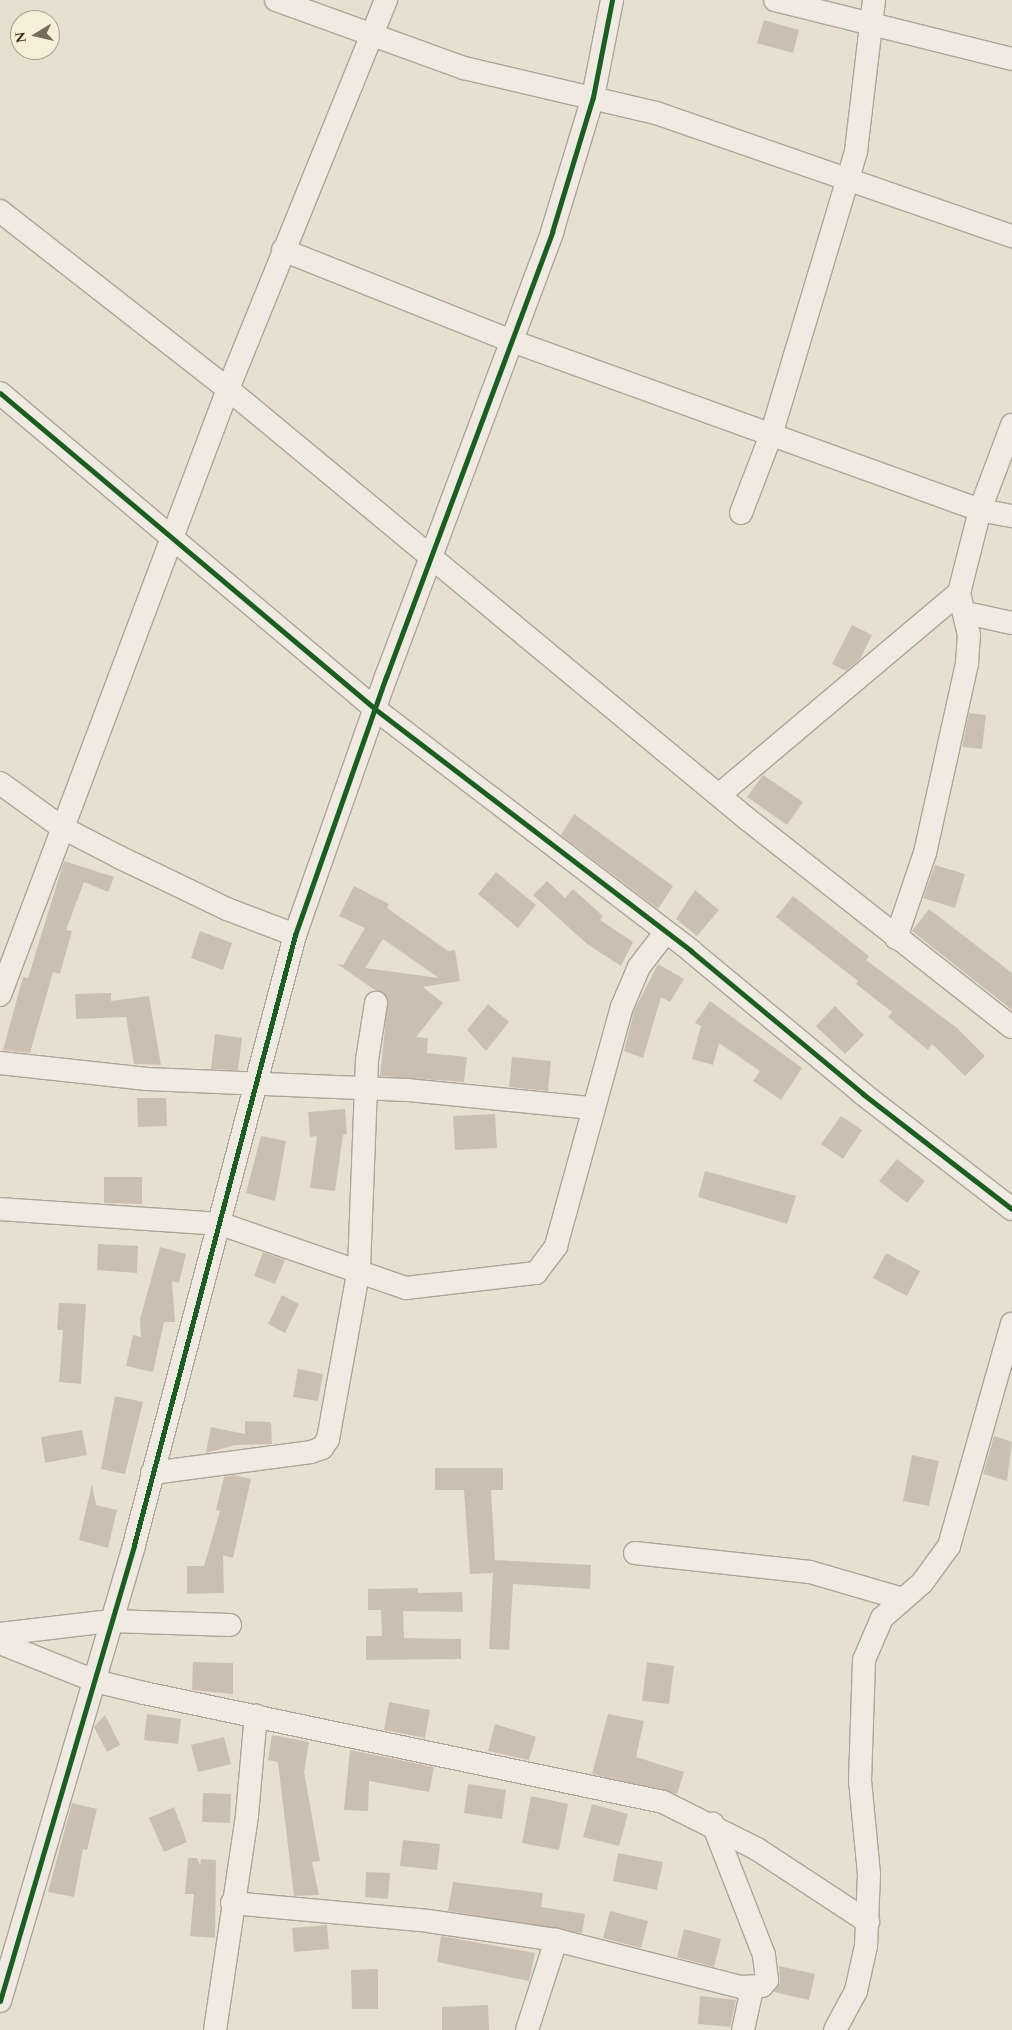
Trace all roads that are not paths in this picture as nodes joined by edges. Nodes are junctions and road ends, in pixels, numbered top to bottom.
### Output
1 (276, 0) edge
2 (386, 0) edge
3 (612, 0) edge
4 (774, 0) edge
5 (874, 0) edge
6 (872, 25) junction
7 (371, 38) junction
8 (1012, 59) edge
9 (593, 98) junction
10 (848, 178) junction
11 (0, 210) edge
12 (1012, 236) edge
13 (283, 250) junction
14 (509, 340) junction
15 (228, 389) junction
16 (0, 393) edge
17 (1012, 425) edge
18 (771, 435) junction
19 (980, 510) junction
20 (741, 512) dead end
21 (1012, 516) edge
22 (174, 538) junction
23 (432, 556) junction
24 (962, 603) junction
25 (1012, 623) edge
26 (374, 708) junction
27 (0, 783) edge
28 (720, 794) junction
29 (60, 827) junction
30 (665, 933) junction
31 (295, 935) junction
32 (896, 938) junction
33 (0, 996) edge
34 (376, 1003) dead end
35 (1012, 1027) edge
36 (0, 1063) edge
37 (258, 1081) junction
38 (366, 1088) junction
39 (591, 1108) junction
40 (0, 1209) edge
41 (1012, 1209) edge
42 (222, 1224) junction
43 (359, 1269) junction
44 (1012, 1324) edge
45 (152, 1473) junction
46 (635, 1553) dead end
47 (903, 1599) junction
48 (112, 1621) junction
49 (230, 1625) dead end
50 (0, 1634) edge
51 (0, 1643) edge
52 (94, 1681) junction
53 (256, 1715) junction
54 (713, 1824) junction
55 (232, 1903) junction
56 (868, 1922) junction
57 (556, 1940) junction
58 (752, 1989) junction
59 (0, 2001) edge
60 (215, 2030) edge
61 (527, 2030) edge
62 (743, 2030) edge
63 (835, 2030) edge

1 - 7 street
2 - 7 street
3 - 9 street
4 - 6 street
5 - 6 street
6 - 8 street
6 - 10 street
7 - 9 street
7 - 13 street
9 - 10 street
9 - 14 street
10 - 12 street
10 - 18 street
11 - 15 street
13 - 14 street
13 - 15 street
14 - 18 street
14 - 23 street
15 - 22 street
15 - 23 street
16 - 22 street
17 - 19 street
18 - 19 street
18 - 20 street
19 - 21 street
19 - 24 street
22 - 26 street
22 - 29 street
23 - 26 street
23 - 28 street
24 - 25 street
24 - 28 street
24 - 32 street
26 - 30 street
26 - 31 street
27 - 29 street
28 - 32 street
29 - 31 street
29 - 33 street
30 - 39 street
30 - 41 street
31 - 37 street
32 - 35 street
34 - 38 street
36 - 37 street
37 - 38 street
37 - 42 street
38 - 39 street
38 - 43 street
39 - 43 street
40 - 42 street
42 - 43 street
42 - 45 street
43 - 45 street
44 - 47 street
45 - 48 street
46 - 47 street
47 - 56 street
48 - 49 street
48 - 50 street
48 - 52 street
51 - 52 street
52 - 53 street
52 - 59 street
53 - 54 street
53 - 55 street
54 - 56 street
54 - 58 street
55 - 57 street
55 - 60 street
56 - 63 street
57 - 58 street
57 - 61 street
58 - 62 street

